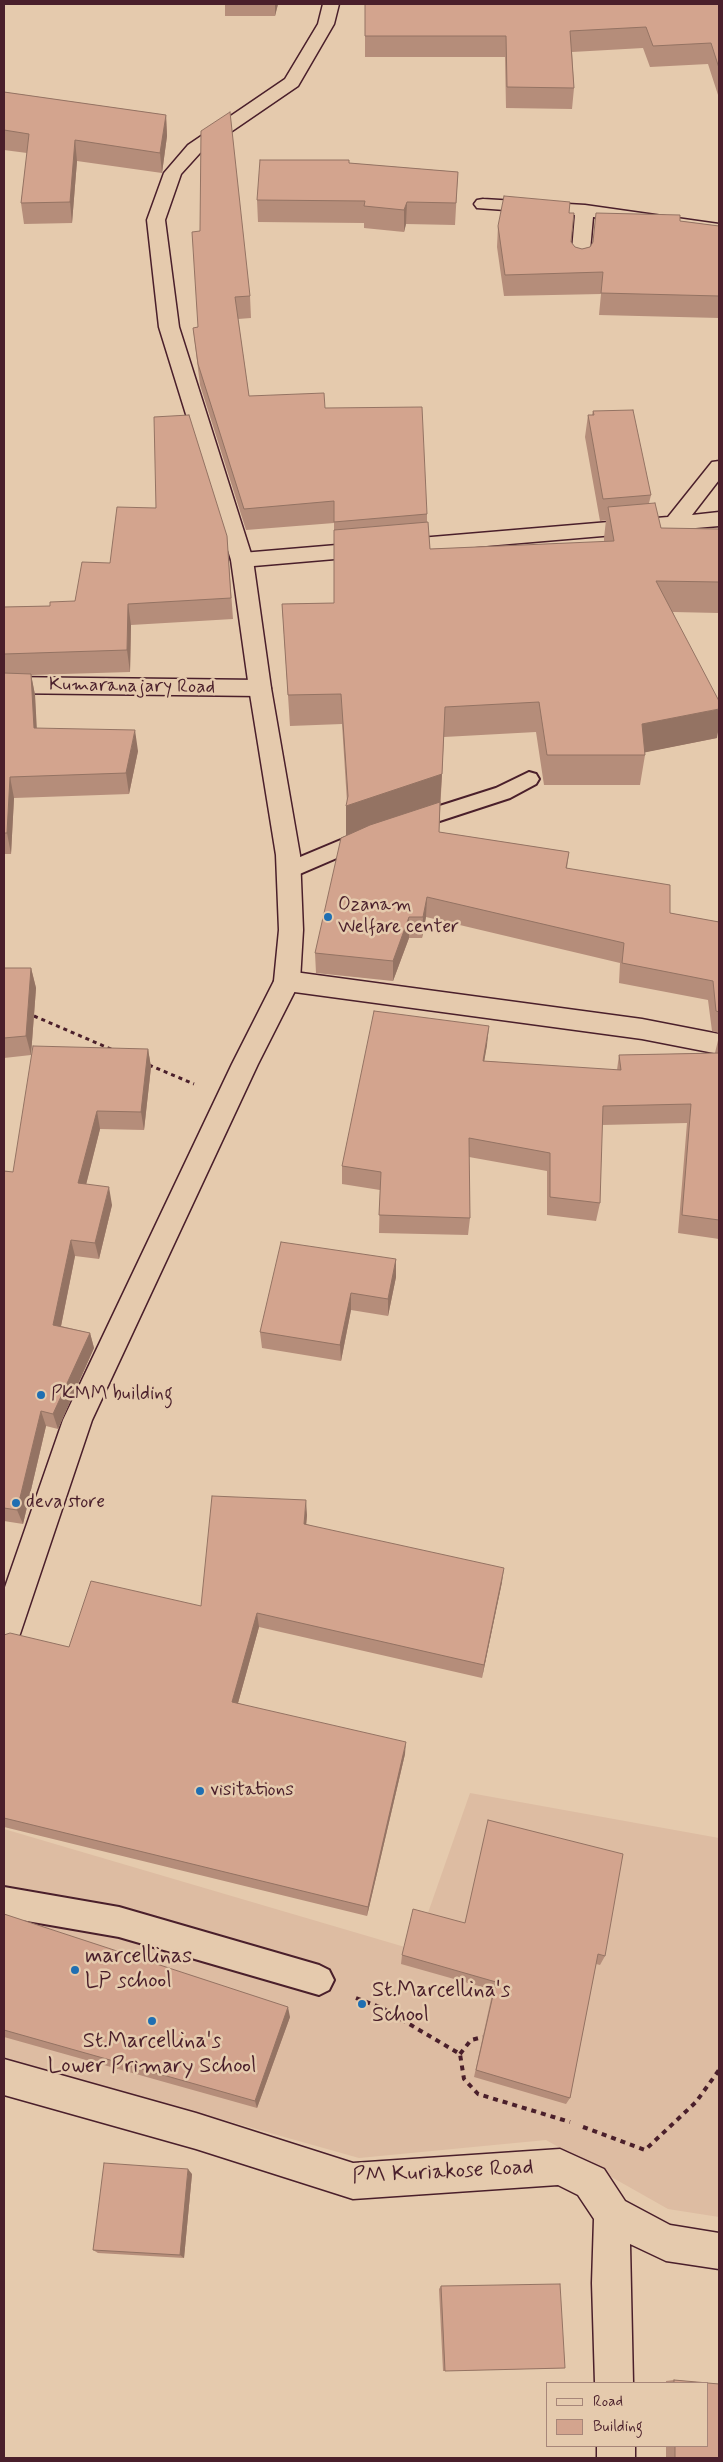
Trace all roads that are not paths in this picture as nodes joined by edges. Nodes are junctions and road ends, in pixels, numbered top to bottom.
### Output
1 (331, 4) edge
2 (483, 204) dead end
3 (585, 210) junction
4 (719, 229) edge
5 (580, 262) edge
6 (719, 467) edge
7 (719, 519) edge
8 (674, 523) junction
9 (242, 560) junction
10 (4, 685) edge
11 (260, 688) junction
12 (529, 779) dead end
13 (288, 871) junction
14 (287, 981) junction
15 (719, 1044) edge
16 (4, 1634) edge
17 (4, 1902) edge
18 (319, 1980) dead end
19 (4, 2077) edge
20 (612, 2214) junction
21 (719, 2251) edge
22 (614, 2382) edge

1 - 9 street
2 - 3 street
3 - 4 street
3 - 5 street
6 - 8 street
7 - 8 street
8 - 9 street
9 - 11 street
10 - 11 street, Kumaranajary Road
11 - 13 street
12 - 13 lane
13 - 14 street
14 - 15 street
14 - 16 street
17 - 18 lane
19 - 20 street, PM Kuriakose Road
20 - 21 street, PM Kuriakose Road
20 - 22 street

